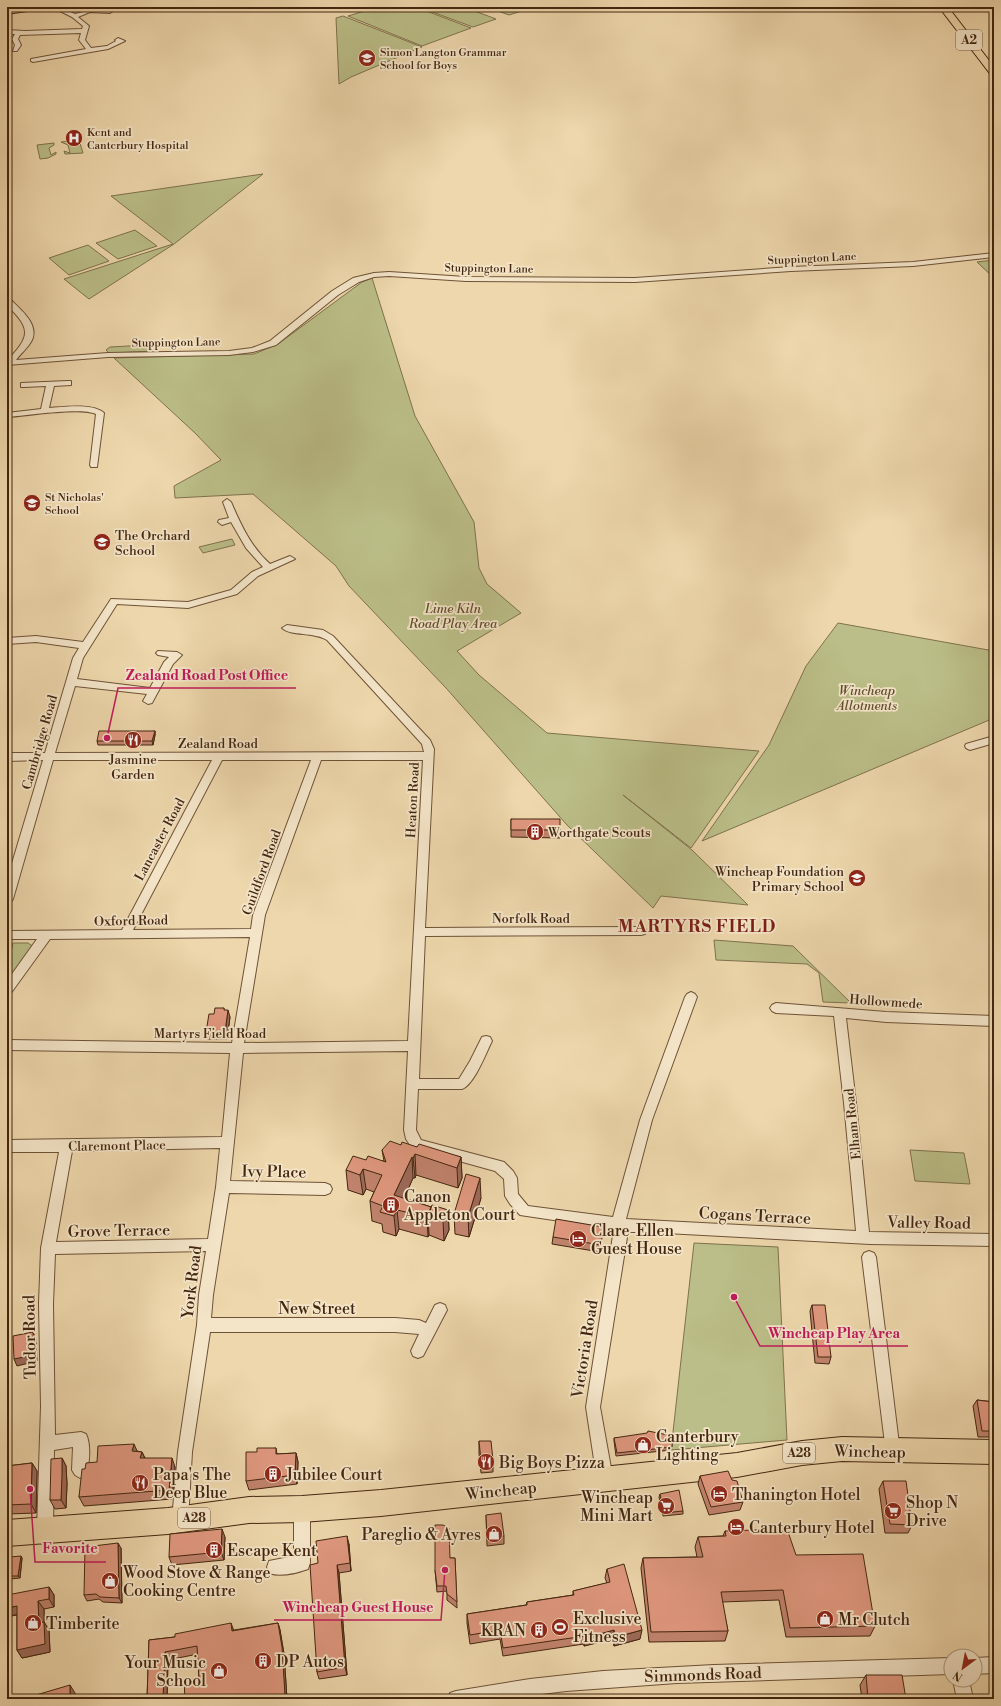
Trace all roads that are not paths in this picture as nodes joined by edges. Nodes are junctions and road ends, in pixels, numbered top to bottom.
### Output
1 (40, 7) edge
2 (55, 7) edge
3 (943, 7) edge
4 (92, 8) edge
5 (110, 11) dead end
6 (7, 12) edge
7 (74, 16) junction
8 (84, 31) junction
9 (7, 32) edge
10 (18, 34) junction
11 (118, 40) dead end
12 (14, 50) dead end
13 (90, 50) junction
14 (33, 60) dead end
15 (994, 73) edge
16 (994, 255) edge
17 (14, 304) dead end
18 (8, 363) edge
19 (68, 383) dead end
20 (50, 384) junction
21 (24, 385) dead end
22 (44, 412) junction
23 (7, 415) edge
24 (85, 466) dead end
25 (227, 502) dead end
26 (234, 519) junction
27 (222, 522) dead end
28 (290, 559) dead end
29 (269, 568) junction
30 (287, 628) dead end
31 (7, 641) edge
32 (86, 646) junction
33 (161, 653) dead end
34 (71, 682) junction
35 (153, 692) junction
36 (148, 702) dead end
37 (994, 739) edge
38 (970, 746) dead end
39 (428, 756) junction
40 (7, 757) edge
41 (317, 757) junction
42 (49, 758) junction
43 (218, 758) junction
44 (7, 899) edge
45 (641, 931) dead end
46 (420, 932) junction
47 (256, 933) junction
48 (47, 934) junction
49 (125, 934) junction
50 (7, 935) edge
51 (7, 990) edge
52 (691, 997) dead end
53 (776, 1008) dead end
54 (839, 1012) junction
55 (994, 1021) edge
56 (486, 1041) dead end
57 (7, 1046) edge
58 (414, 1046) junction
59 (237, 1048) junction
60 (413, 1084) junction
61 (228, 1142) junction
62 (7, 1146) edge
63 (67, 1146) junction
64 (223, 1187) junction
65 (325, 1189) dead end
66 (620, 1223) junction
67 (863, 1237) junction
68 (994, 1240) edge
69 (214, 1245) junction
70 (48, 1248) junction
71 (869, 1257) dead end
72 (440, 1310) dead end
73 (204, 1325) junction
74 (430, 1331) junction
75 (418, 1351) dead end
76 (48, 1444) junction
77 (893, 1452) junction
78 (994, 1452) edge
79 (80, 1470) edge
80 (605, 1479) junction
81 (302, 1509) junction
82 (180, 1520) junction
83 (45, 1530) junction
84 (7, 1533) edge
85 (275, 1567) dead end
86 (994, 1665) edge
87 (943, 1666) edge
88 (983, 1666) edge
89 (963, 1688) edge
90 (456, 1699) edge
91 (965, 1699) edge

1 - 6 main road
2 - 7 street
3 - 15 highway, A2
4 - 5 street
4 - 7 street
7 - 8 street
8 - 10 street
8 - 13 street
9 - 10 street
10 - 12 street
11 - 13 street
13 - 14 street
16 - 18 street, Stuppington Lane
17 - 18 street
19 - 20 street
20 - 21 street
20 - 22 street
22 - 23 street
22 - 24 street
25 - 26 street
26 - 27 street
26 - 29 street
28 - 29 street
29 - 32 street, Cambridge Road
30 - 39 street, Heaton Road
31 - 32 street
32 - 34 street, Cambridge Road
33 - 35 street
34 - 35 street
34 - 42 street, Cambridge Road
35 - 36 street
37 - 38 street
39 - 41 street, Zealand Road
39 - 46 street, Heaton Road
40 - 42 street, Zealand Road
41 - 43 street, Zealand Road
41 - 47 street, Guildford Road
42 - 43 street, Zealand Road
42 - 44 street, Cambridge Road
43 - 49 street, Lancaster Road
45 - 46 street, Norfolk Road
46 - 58 street, Heaton Road
47 - 49 street, Oxford Road
47 - 59 street, Guildford Road
48 - 49 street, Oxford Road
48 - 50 street, Oxford Road
48 - 51 street
52 - 66 street, Victoria Road
53 - 54 street, Hollowmede
54 - 55 street, Hollowmede
54 - 67 street, Elham Road
56 - 60 street
57 - 59 street, Martyrs Field Road
58 - 59 street, Martyrs Field Road
58 - 60 street, Heaton Road
59 - 61 street, York Road
60 - 66 street, Cogans Terrace
61 - 63 street, Claremont Place
61 - 64 street, York Road
62 - 63 street, Claremont Place
63 - 70 street, Tudor Road
64 - 65 street, Ivy Place
64 - 69 street, York Road
66 - 67 street, Cogans Terrace
66 - 80 street, Victoria Road
67 - 68 street, Valley Road
69 - 70 street, Grove Terrace
69 - 73 street, York Road
70 - 76 street, Tudor Road
71 - 77 street
72 - 74 street
73 - 74 street, New Street
73 - 82 street, York Road
74 - 75 street
76 - 79 street
76 - 83 street, Tudor Road
77 - 78 highway, Wincheap / A28
77 - 80 highway, Wincheap / A28
80 - 81 highway, Wincheap / A28
81 - 82 highway, Wincheap / A28
81 - 85 street
82 - 83 highway, Wincheap / A28
83 - 84 highway, Wincheap / A28
86 - 88 street
87 - 90 street, Simmonds Road
89 - 91 street

